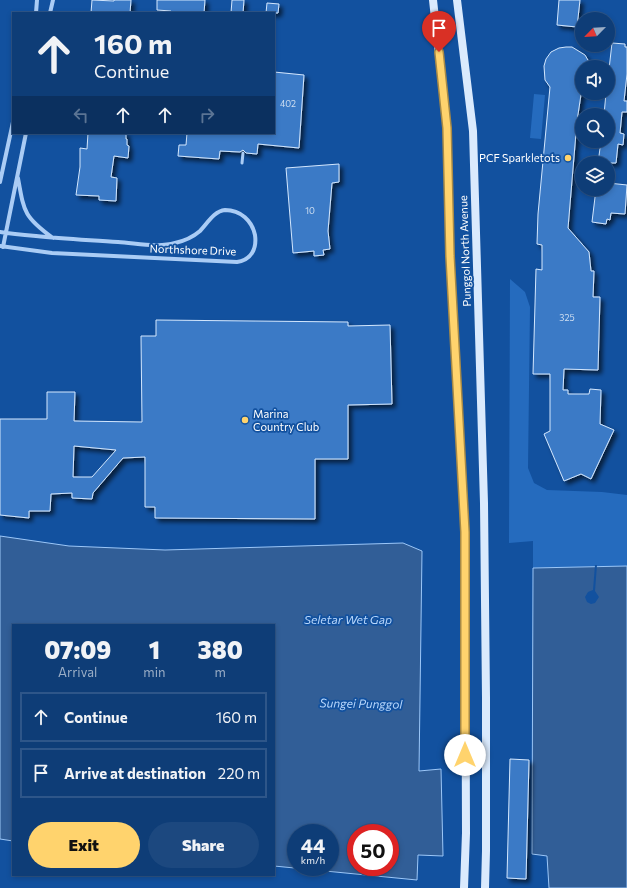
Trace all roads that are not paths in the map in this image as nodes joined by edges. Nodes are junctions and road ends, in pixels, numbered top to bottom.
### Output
1 (37, 0) edge
2 (53, 0) edge
3 (433, 0) edge
4 (457, 0) edge
5 (36, 12) edge
6 (50, 12) edge
7 (12, 127) edge
8 (26, 134) edge
9 (243, 152) dead end
10 (242, 163) dead end
11 (17, 174) junction
12 (0, 182) edge
13 (2, 232) edge
14 (53, 238) junction
15 (1, 246) edge
16 (464, 888) edge
17 (485, 888) edge

1 - 5 street
2 - 6 street
3 - 16 main road, Punggol North Avenue
4 - 17 main road, Punggol North Avenue
7 - 12 street
8 - 11 street
9 - 10 lane
11 - 13 street
11 - 14 street
13 - 14 street, Northshore Drive
13 - 15 street
14 - 15 street, Northshore Drive

